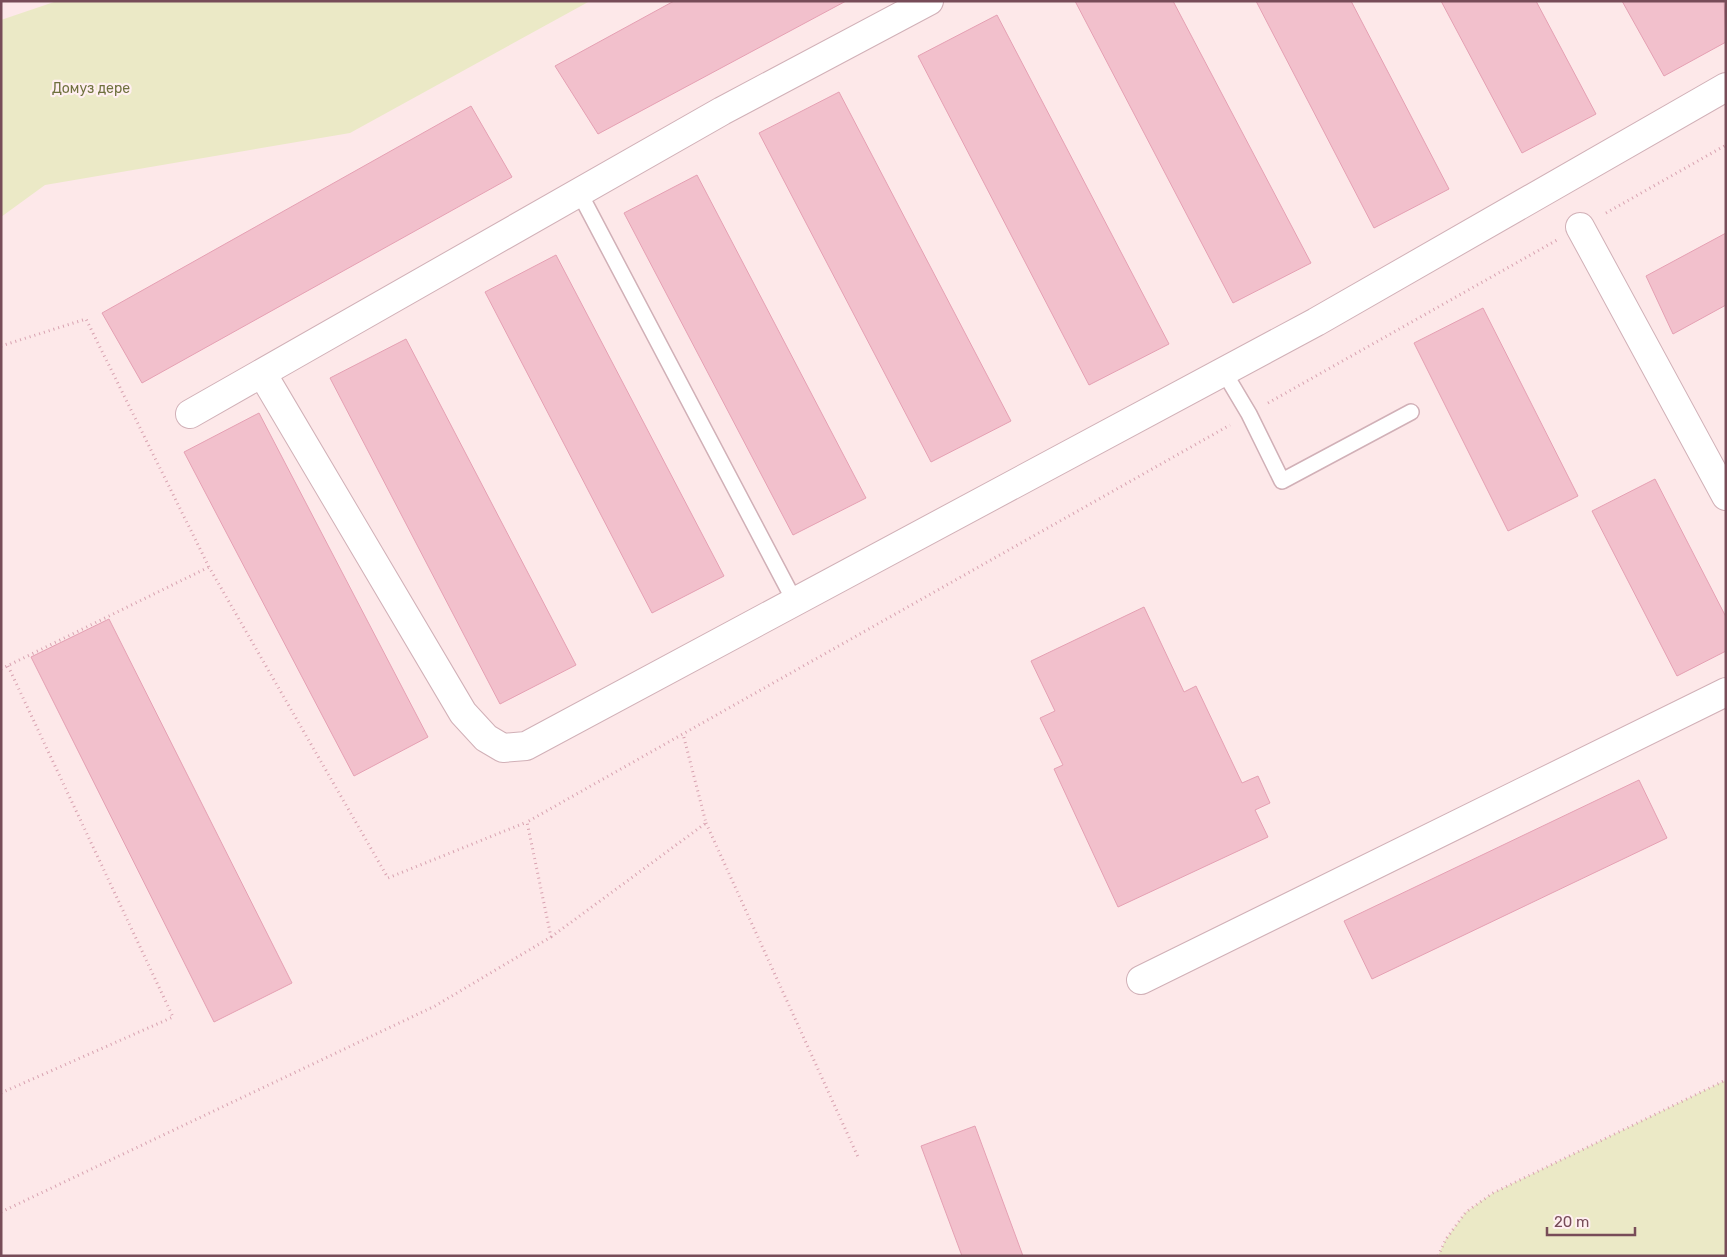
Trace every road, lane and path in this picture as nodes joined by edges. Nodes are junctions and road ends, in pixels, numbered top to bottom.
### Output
1 (929, 1) edge
2 (1726, 87) edge
3 (1726, 145) edge
4 (579, 192) junction
5 (1580, 228) junction
6 (1, 346) edge
7 (1224, 372) junction
8 (262, 373) junction
9 (1411, 412) dead end
10 (190, 414) dead end
11 (1249, 414) junction
12 (1726, 496) edge
13 (209, 567) junction
14 (795, 602) junction
15 (8, 666) junction
16 (1, 669) edge
17 (1726, 692) edge
18 (684, 734) junction
19 (527, 822) junction
20 (706, 823) junction
21 (551, 937) junction
22 (1141, 980) dead end
23 (1726, 1080) edge
24 (1, 1093) edge
25 (858, 1157) dead end
26 (1, 1212) edge
27 (1438, 1256) edge

1 - 4 street
2 - 7 street
3 - 5 path
4 - 8 street
4 - 14 lane
5 - 11 path
5 - 12 street
6 - 13 path
7 - 11 lane
7 - 14 street
8 - 10 street
8 - 14 street
9 - 11 lane
11 - 18 path
13 - 15 path
13 - 19 path
15 - 16 path
15 - 24 path
17 - 22 street
18 - 19 path
18 - 20 path
19 - 21 path
20 - 21 path
20 - 25 path
21 - 26 path
23 - 27 path

